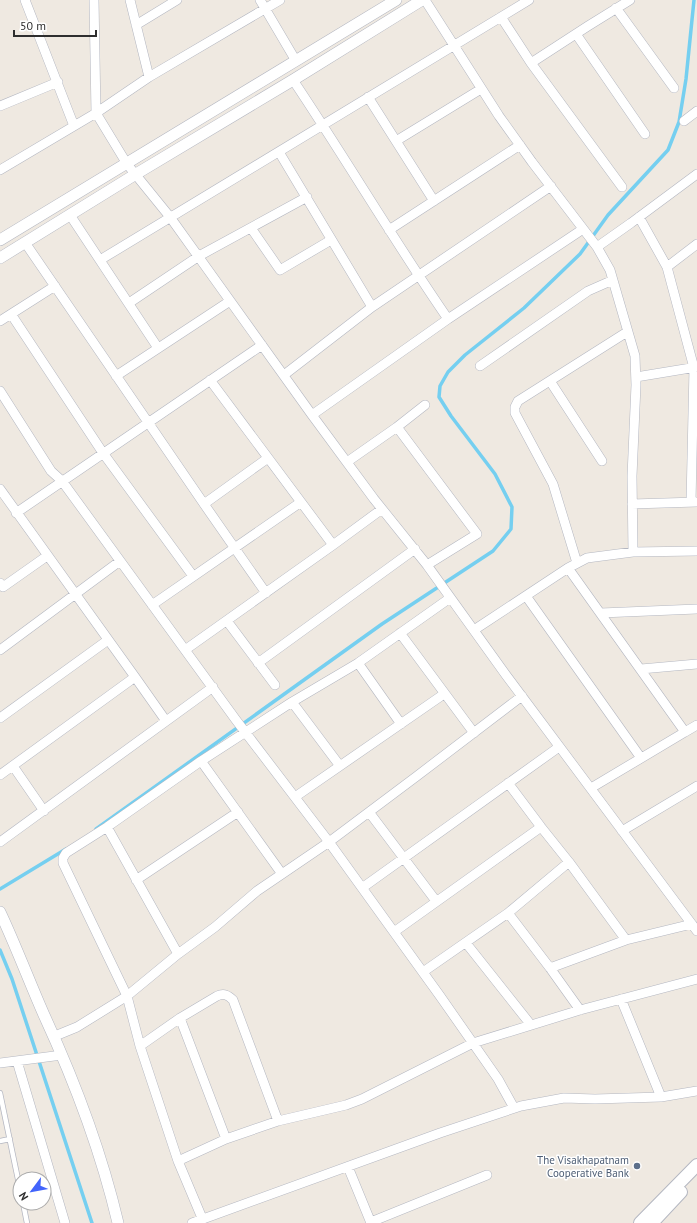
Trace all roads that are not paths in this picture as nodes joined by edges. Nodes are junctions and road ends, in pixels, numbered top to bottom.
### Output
1 (25, 0) edge
2 (94, 0) edge
3 (130, 0) edge
4 (177, 0) edge
5 (260, 0) edge
6 (280, 0) edge
7 (396, 0) edge
8 (422, 0) edge
9 (425, 0) edge
10 (529, 0) edge
11 (630, 0) edge
12 (616, 8) junction
13 (265, 9) junction
14 (501, 17) junction
15 (136, 25) junction
16 (576, 34) junction
17 (454, 45) junction
18 (296, 61) junction
19 (531, 63) junction
20 (149, 77) junction
21 (293, 80) junction
22 (58, 82) junction
23 (674, 88) dead end
24 (481, 89) junction
25 (368, 98) junction
26 (0, 106) edge
27 (697, 111) edge
28 (96, 113) junction
29 (684, 121) dead end
30 (323, 125) junction
31 (74, 126) junction
32 (644, 134) dead end
33 (396, 141) junction
34 (520, 145) junction
35 (279, 152) junction
36 (127, 164) junction
37 (0, 170) edge
38 (136, 174) junction
39 (697, 174) edge
40 (551, 186) junction
41 (622, 187) dead end
42 (307, 197) junction
43 (434, 201) junction
44 (70, 215) junction
45 (170, 217) junction
46 (639, 217) junction
47 (251, 228) junction
48 (389, 230) junction
49 (584, 231) junction
50 (0, 240) edge
51 (331, 240) junction
52 (26, 244) junction
53 (594, 244) junction
54 (697, 244) edge
55 (199, 256) junction
56 (0, 258) edge
57 (100, 260) junction
58 (667, 267) junction
59 (418, 276) junction
60 (613, 280) junction
61 (55, 286) junction
62 (230, 301) junction
63 (129, 303) junction
64 (372, 307) junction
65 (11, 314) junction
66 (448, 319) junction
67 (0, 321) edge
68 (627, 332) junction
69 (262, 345) junction
70 (158, 348) junction
71 (480, 366) dead end
72 (695, 368) edge
73 (284, 375) junction
74 (116, 376) junction
75 (636, 377) junction
76 (210, 380) junction
77 (550, 382) junction
78 (0, 391) edge
79 (425, 405) dead end
80 (312, 415) junction
81 (695, 419) edge
82 (148, 422) junction
83 (397, 427) junction
84 (104, 452) junction
85 (268, 458) junction
86 (602, 461) dead end
87 (347, 462) junction
88 (62, 481) junction
89 (0, 489) edge
90 (301, 502) junction
91 (694, 502) edge
92 (204, 504) junction
93 (632, 504) junction
94 (382, 509) junction
95 (16, 513) junction
96 (333, 545) junction
97 (235, 547) junction
98 (414, 549) junction
99 (697, 551) edge
100 (633, 552) junction
101 (47, 556) junction
102 (120, 561) junction
103 (577, 563) junction
104 (427, 565) junction
105 (568, 568) junction
106 (193, 576) junction
107 (1, 586) edge
108 (266, 593) junction
109 (75, 594) junction
110 (526, 596) junction
111 (450, 598) junction
112 (152, 605) junction
113 (697, 609) edge
114 (601, 613) junction
115 (227, 621) junction
116 (474, 630) junction
117 (400, 633) junction
118 (108, 640) junction
119 (0, 650) edge
120 (185, 650) junction
121 (358, 662) junction
122 (258, 663) junction
123 (697, 664) edge
124 (640, 669) junction
125 (135, 677) junction
126 (275, 685) dead end
127 (213, 687) junction
128 (444, 694) junction
129 (522, 696) junction
130 (292, 702) junction
131 (0, 718) edge
132 (166, 721) junction
133 (401, 724) junction
134 (697, 725) edge
135 (244, 731) junction
136 (686, 732) junction
137 (474, 733) junction
138 (559, 746) junction
139 (641, 758) junction
140 (201, 761) junction
141 (13, 766) junction
142 (340, 766) junction
143 (0, 775) edge
144 (508, 783) junction
145 (697, 786) edge
146 (591, 788) junction
147 (295, 797) junction
148 (44, 811) junction
149 (238, 812) junction
150 (369, 812) junction
151 (107, 826) junction
152 (540, 827) junction
153 (622, 830) junction
154 (0, 842) edge
155 (329, 842) junction
156 (404, 858) junction
157 (570, 862) junction
158 (282, 874) junction
159 (136, 880) junction
160 (362, 888) junction
161 (436, 901) junction
162 (0, 913) edge
163 (508, 913) junction
164 (694, 928) edge
165 (394, 932) junction
166 (626, 940) junction
167 (466, 942) junction
168 (178, 954) junction
169 (550, 968) junction
170 (423, 972) junction
171 (697, 979) edge
172 (127, 996) junction
173 (621, 999) junction
174 (580, 1010) junction
175 (180, 1018) junction
176 (531, 1025) junction
177 (55, 1036) junction
178 (473, 1043) junction
179 (140, 1046) junction
180 (62, 1055) junction
181 (17, 1061) junction
182 (0, 1063) edge
183 (697, 1091) edge
184 (0, 1093) edge
185 (661, 1097) junction
186 (514, 1108) junction
187 (278, 1121) junction
188 (10, 1139) junction
189 (226, 1139) junction
190 (0, 1141) edge
191 (178, 1161) junction
192 (697, 1164) edge
193 (348, 1167) junction
194 (16, 1171) edge
195 (487, 1175) dead end
196 (697, 1175) edge
197 (25, 1211) edge
198 (202, 1218) junction
199 (371, 1222) edge
200 (27, 1223) edge
201 (65, 1223) edge
202 (118, 1223) edge
203 (192, 1223) edge
204 (640, 1223) edge
205 (652, 1223) edge

1 - 22 street
2 - 28 street
3 - 15 street
4 - 15 street
5 - 13 street
6 - 13 street
7 - 18 street
8 - 21 street
9 - 17 street
10 - 14 street
11 - 12 street
12 - 16 street
12 - 23 street
13 - 18 street
13 - 20 street
14 - 17 street
14 - 19 street
15 - 20 street
16 - 19 street
16 - 32 street
17 - 24 street
17 - 25 street
18 - 36 street
19 - 41 street
20 - 28 street
21 - 30 street
21 - 38 street
22 - 26 street
22 - 31 street
24 - 33 street
24 - 34 street
25 - 30 street
25 - 33 street
27 - 29 street
28 - 31 street
28 - 36 street
30 - 35 street
30 - 48 street
31 - 37 street
33 - 43 street
34 - 40 street
34 - 43 street
35 - 42 street
35 - 45 street
36 - 38 street
36 - 50 street
38 - 44 street
38 - 45 street
39 - 46 street
40 - 49 street
40 - 59 street
42 - 47 street
42 - 51 street
43 - 48 street
44 - 52 street
44 - 57 street
45 - 55 street
45 - 57 street
46 - 53 street
46 - 58 street
47 - 51 street
47 - 55 street
48 - 59 street
49 - 53 street
49 - 66 street
51 - 64 street
52 - 56 street
52 - 61 street
53 - 60 street
54 - 58 street
55 - 62 street
55 - 63 street
57 - 63 street
58 - 72 street
59 - 64 street
59 - 66 street
60 - 68 street
60 - 71 street
61 - 65 street
61 - 74 street
62 - 69 street
62 - 70 street
63 - 70 street
64 - 73 street
65 - 67 street
65 - 84 street
66 - 80 street
68 - 75 street
68 - 77 street
69 - 73 street
69 - 76 street
70 - 74 street
72 - 75 street
72 - 81 street
73 - 80 street
74 - 82 street
75 - 93 street
76 - 82 street
76 - 85 street
77 - 86 street
77 - 103 street
78 - 88 street
79 - 83 street
80 - 87 street
81 - 91 street
82 - 84 street
82 - 92 street
83 - 87 street
83 - 104 street
84 - 88 street
84 - 106 street
85 - 90 street
85 - 92 street
87 - 94 street
88 - 95 street
88 - 102 street
89 - 95 street
90 - 96 street
90 - 97 street
91 - 93 street
92 - 97 street
93 - 100 street
94 - 96 street
94 - 98 street
95 - 101 street
96 - 108 street
97 - 106 street
97 - 108 street
98 - 104 street
98 - 122 street
99 - 100 street
100 - 103 street
101 - 107 street
101 - 109 street
102 - 109 street
102 - 112 street
103 - 105 street
104 - 111 street
105 - 110 street
105 - 114 street
106 - 112 street
108 - 115 street
109 - 118 street
109 - 119 street
110 - 116 street
110 - 139 street
111 - 116 street
111 - 117 street
112 - 120 street
113 - 114 street
114 - 124 street
115 - 120 street
115 - 122 street
116 - 129 street
117 - 121 street
117 - 128 street
118 - 125 street
118 - 131 street
120 - 127 street
121 - 130 street
121 - 133 street
122 - 126 street
123 - 124 street
124 - 136 street
125 - 132 street
125 - 141 street
127 - 132 street
127 - 135 street
128 - 133 street
128 - 137 street
129 - 137 street
129 - 138 street
130 - 135 street
130 - 142 street
132 - 148 street
133 - 142 street
134 - 136 street
135 - 140 street
135 - 147 street
136 - 139 street
137 - 150 street
138 - 144 street
138 - 146 street
139 - 146 street
140 - 149 street
140 - 151 street
141 - 143 street
141 - 148 street
142 - 147 street
144 - 152 street
144 - 156 street
145 - 153 street
146 - 153 street
147 - 155 street
148 - 154 street
149 - 158 street
149 - 159 street
150 - 155 street
150 - 156 street
151 - 159 street
151 - 172 street
152 - 157 street
152 - 161 street
153 - 164 street
155 - 158 street
155 - 160 street
156 - 160 street
156 - 161 street
157 - 163 street
157 - 166 street
158 - 168 street
159 - 168 street
160 - 165 street
161 - 165 street
162 - 177 street
163 - 167 street
163 - 169 street
164 - 166 street
165 - 170 street
166 - 169 street
167 - 170 street
167 - 176 street
168 - 172 street
169 - 174 street
170 - 178 street
171 - 173 street
172 - 177 street
172 - 179 street
173 - 174 street
173 - 185 street
174 - 176 street
175 - 179 street
175 - 187 street
175 - 189 street
176 - 178 street
177 - 180 street
178 - 186 street
178 - 187 street
179 - 191 street
180 - 181 street
180 - 202 street
181 - 182 street
181 - 201 street
183 - 185 street
184 - 188 lane
185 - 186 street
186 - 193 street
187 - 189 street
188 - 190 lane
188 - 194 lane
189 - 191 street
191 - 198 street
192 - 204 main road
193 - 198 street
193 - 199 street
195 - 199 street
196 - 205 main road
197 - 200 lane
198 - 203 street

